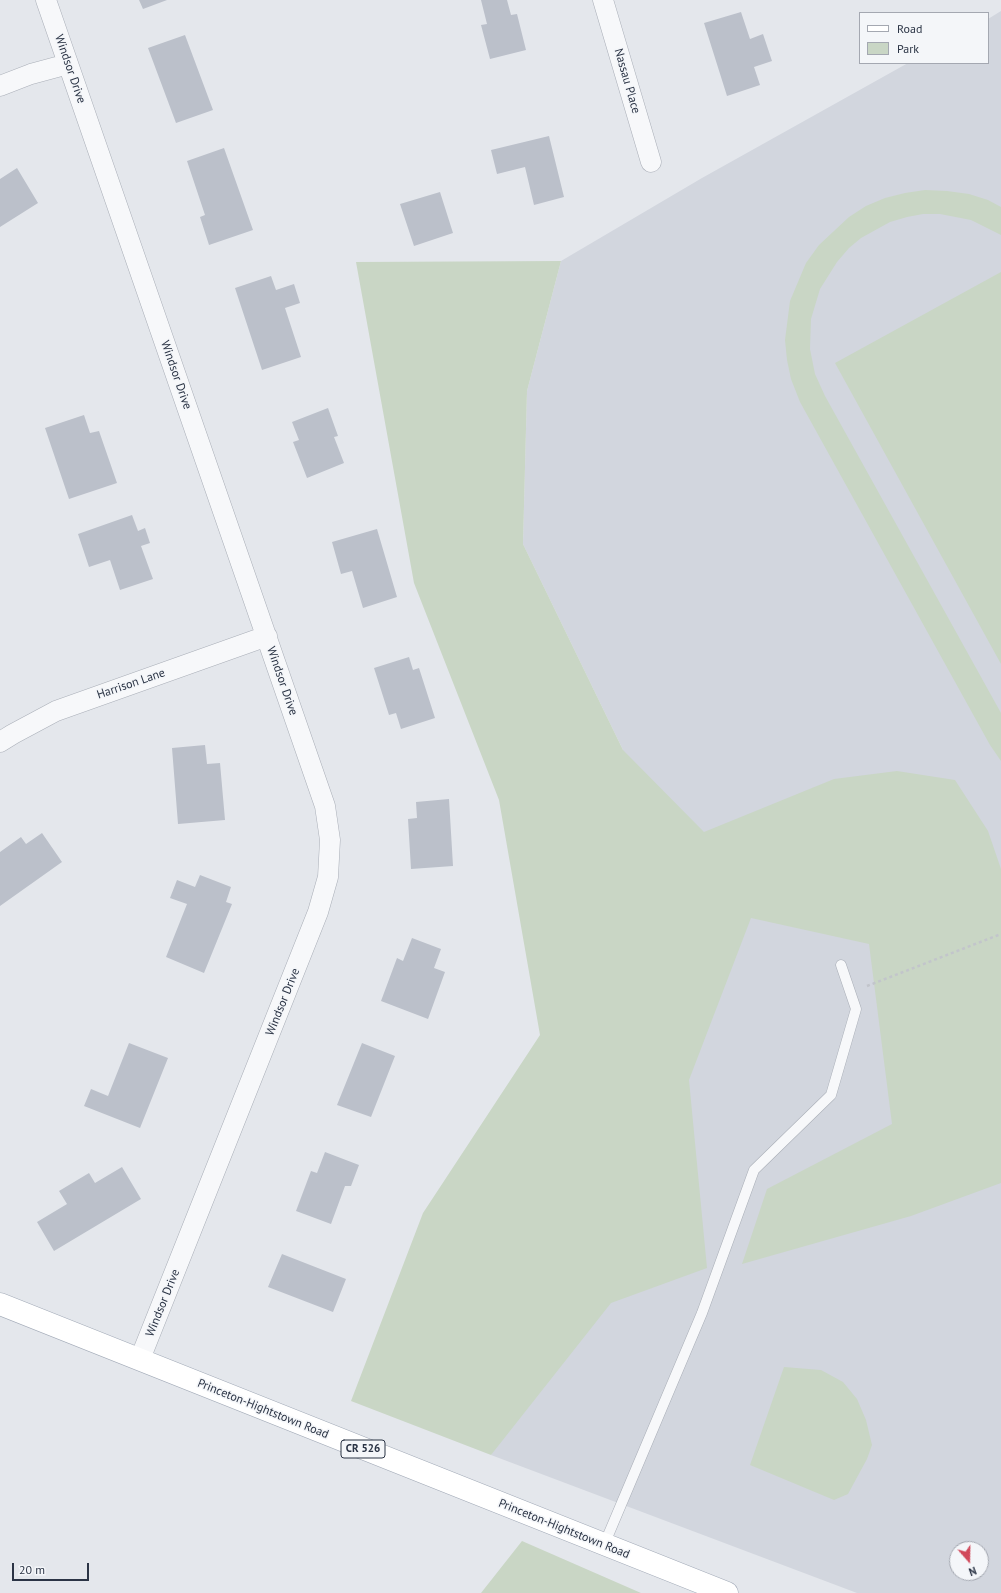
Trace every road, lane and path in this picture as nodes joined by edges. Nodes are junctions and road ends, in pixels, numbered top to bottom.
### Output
1 (46, 0) edge
2 (603, 0) edge
3 (68, 64) junction
4 (0, 86) edge
5 (651, 162) dead end
6 (267, 636) junction
7 (0, 742) edge
8 (1001, 934) edge
9 (842, 965) dead end
10 (851, 993) junction
11 (0, 1304) edge
12 (140, 1359) junction
13 (604, 1545) junction
14 (727, 1593) edge

1 - 3 street, Windsor Drive
2 - 5 street, Nassau Place
3 - 4 street
3 - 6 street, Windsor Drive
6 - 7 street, Harrison Lane
6 - 12 street, Windsor Drive
8 - 10 path
9 - 10 lane
10 - 13 lane
11 - 12 main road, Princeton-Hightstown Road / CR 526
12 - 13 main road, Princeton-Hightstown Road / CR 526
13 - 14 main road, Princeton-Hightstown Road / CR 526

